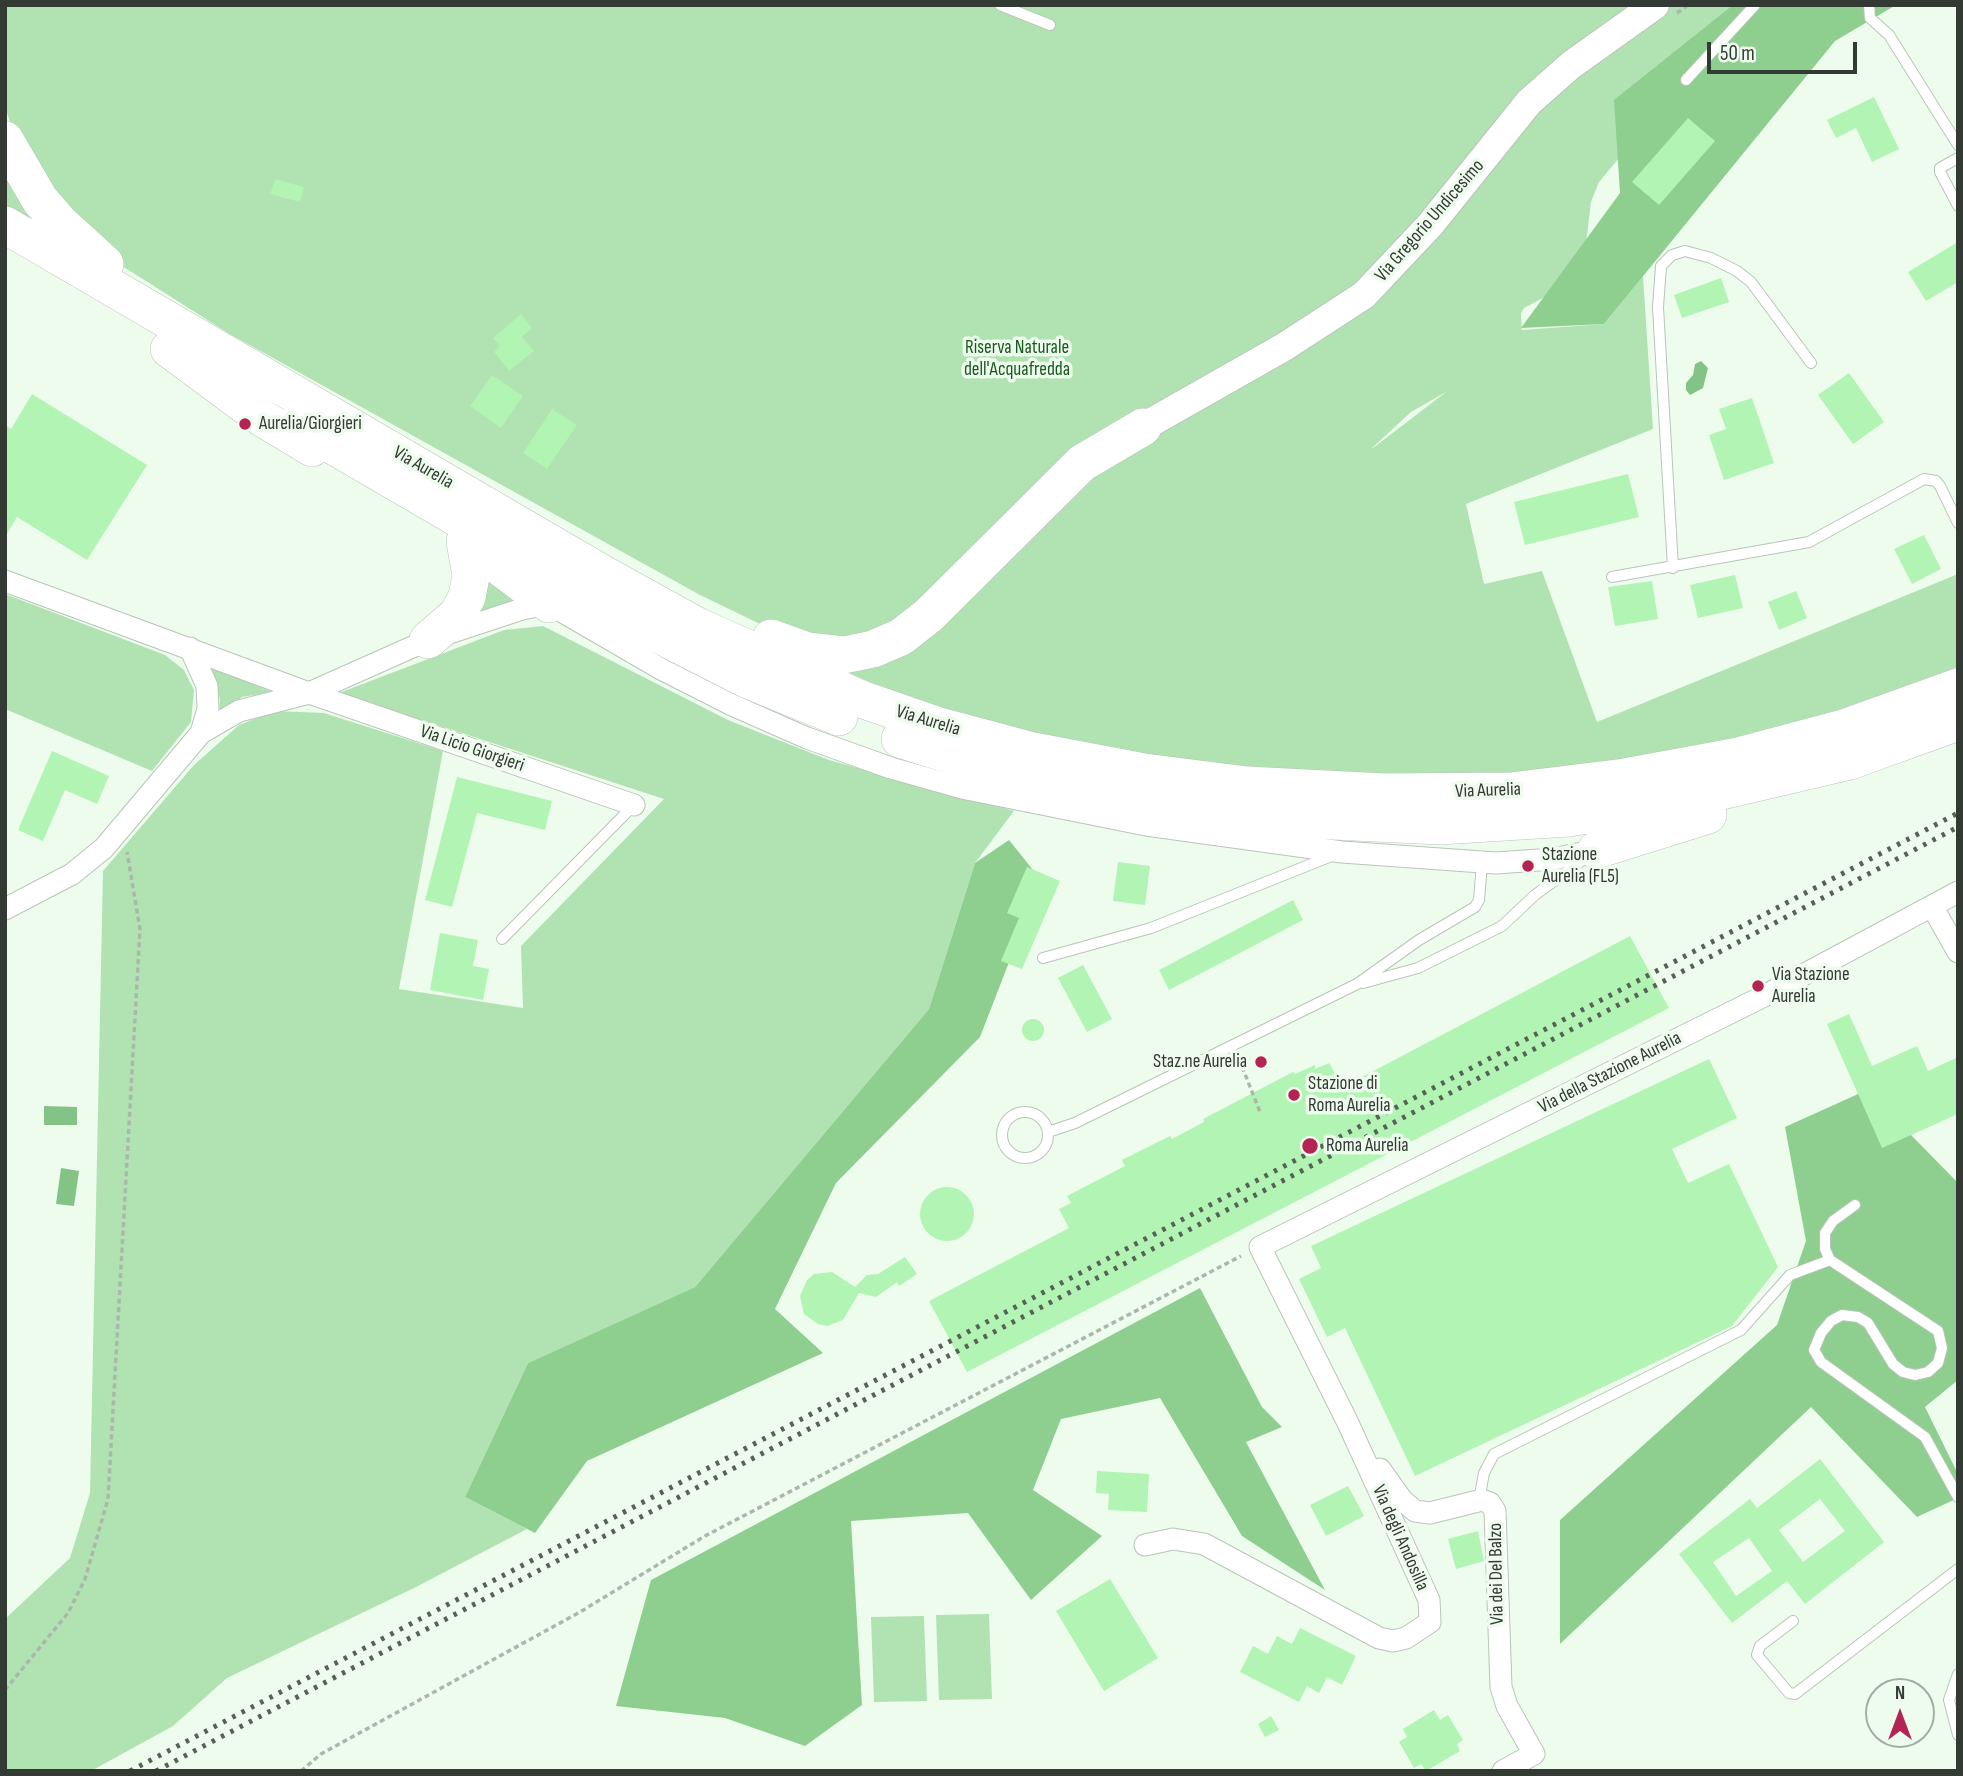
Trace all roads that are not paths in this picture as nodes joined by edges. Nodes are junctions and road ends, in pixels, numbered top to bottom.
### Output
1 (1000, 5) edge
2 (1656, 5) edge
3 (1755, 5) edge
4 (1869, 5) edge
5 (1050, 25) dead end
6 (1686, 80) dead end
7 (5, 140) edge
8 (1958, 145) edge
9 (1958, 158) edge
10 (1958, 206) edge
11 (5, 225) edge
12 (5, 254) edge
13 (169, 349) junction
14 (1811, 363) dead end
15 (279, 384) junction
16 (1143, 427) joint
17 (492, 508) junction
18 (1958, 523) edge
19 (466, 541) junction
20 (1673, 568) junction
21 (1612, 577) dead end
22 (5, 581) edge
23 (549, 604) junction
24 (428, 640) junction
25 (190, 648) junction
26 (1958, 687) edge
27 (309, 693) junction
28 (1958, 722) edge
29 (201, 733) junction
30 (1850, 761) junction
31 (634, 805) joint
32 (1597, 850) junction
33 (1342, 852) junction
34 (1482, 863) junction
35 (1958, 892) edge
36 (1932, 906) junction
37 (5, 909) edge
38 (502, 939) dead end
39 (1958, 952) edge
40 (1043, 958) dead end
41 (1357, 984) junction
42 (1048, 1132) junction
43 (1855, 1205) dead end
44 (1260, 1247) joint
45 (1830, 1260) junction
46 (1347, 1421) junction
47 (1958, 1497) edge
48 (1479, 1500) junction
49 (1145, 1545) dead end
50 (1958, 1569) edge
51 (1793, 1621) dead end
52 (1958, 1674) edge
53 (1958, 1735) edge
54 (1503, 1771) edge

1 - 5 lane
2 - 16 street, Via Gregorio Undicesimo
3 - 6 lane
4 - 8 lane
7 - 15 highway
9 - 10 lane
11 - 15 highway, Via Aurelia
12 - 13 highway, Via Aurelia
13 - 19 highway
13 - 30 highway, Via Aurelia
14 - 20 lane
15 - 17 highway, Via Aurelia
16 - 17 highway
17 - 26 highway, Via Aurelia
18 - 20 lane
19 - 23 highway
19 - 24 highway
20 - 21 lane
22 - 25 street, Via Licio Giorgieri
23 - 24 street
23 - 33 street
24 - 27 street
25 - 27 street, Via Licio Giorgieri
25 - 29 street
27 - 29 street
27 - 31 street, Via Licio Giorgieri
28 - 30 highway, Via Aurelia
29 - 37 street
30 - 32 highway
31 - 38 lane
32 - 34 street
32 - 41 lane
33 - 34 street
33 - 40 lane
34 - 41 lane
35 - 36 street, Via della Stazione Aurelia
36 - 39 street
36 - 44 street, Via della Stazione Aurelia
41 - 42 lane
42 - 42 lane
43 - 45 lane
44 - 46 street, Via degli Andosilla
45 - 47 lane
45 - 48 lane
46 - 48 street, Via dei Del Balzo
46 - 49 street, Via degli Andosilla
48 - 54 street, Via dei Del Balzo
50 - 51 lane
52 - 53 lane

